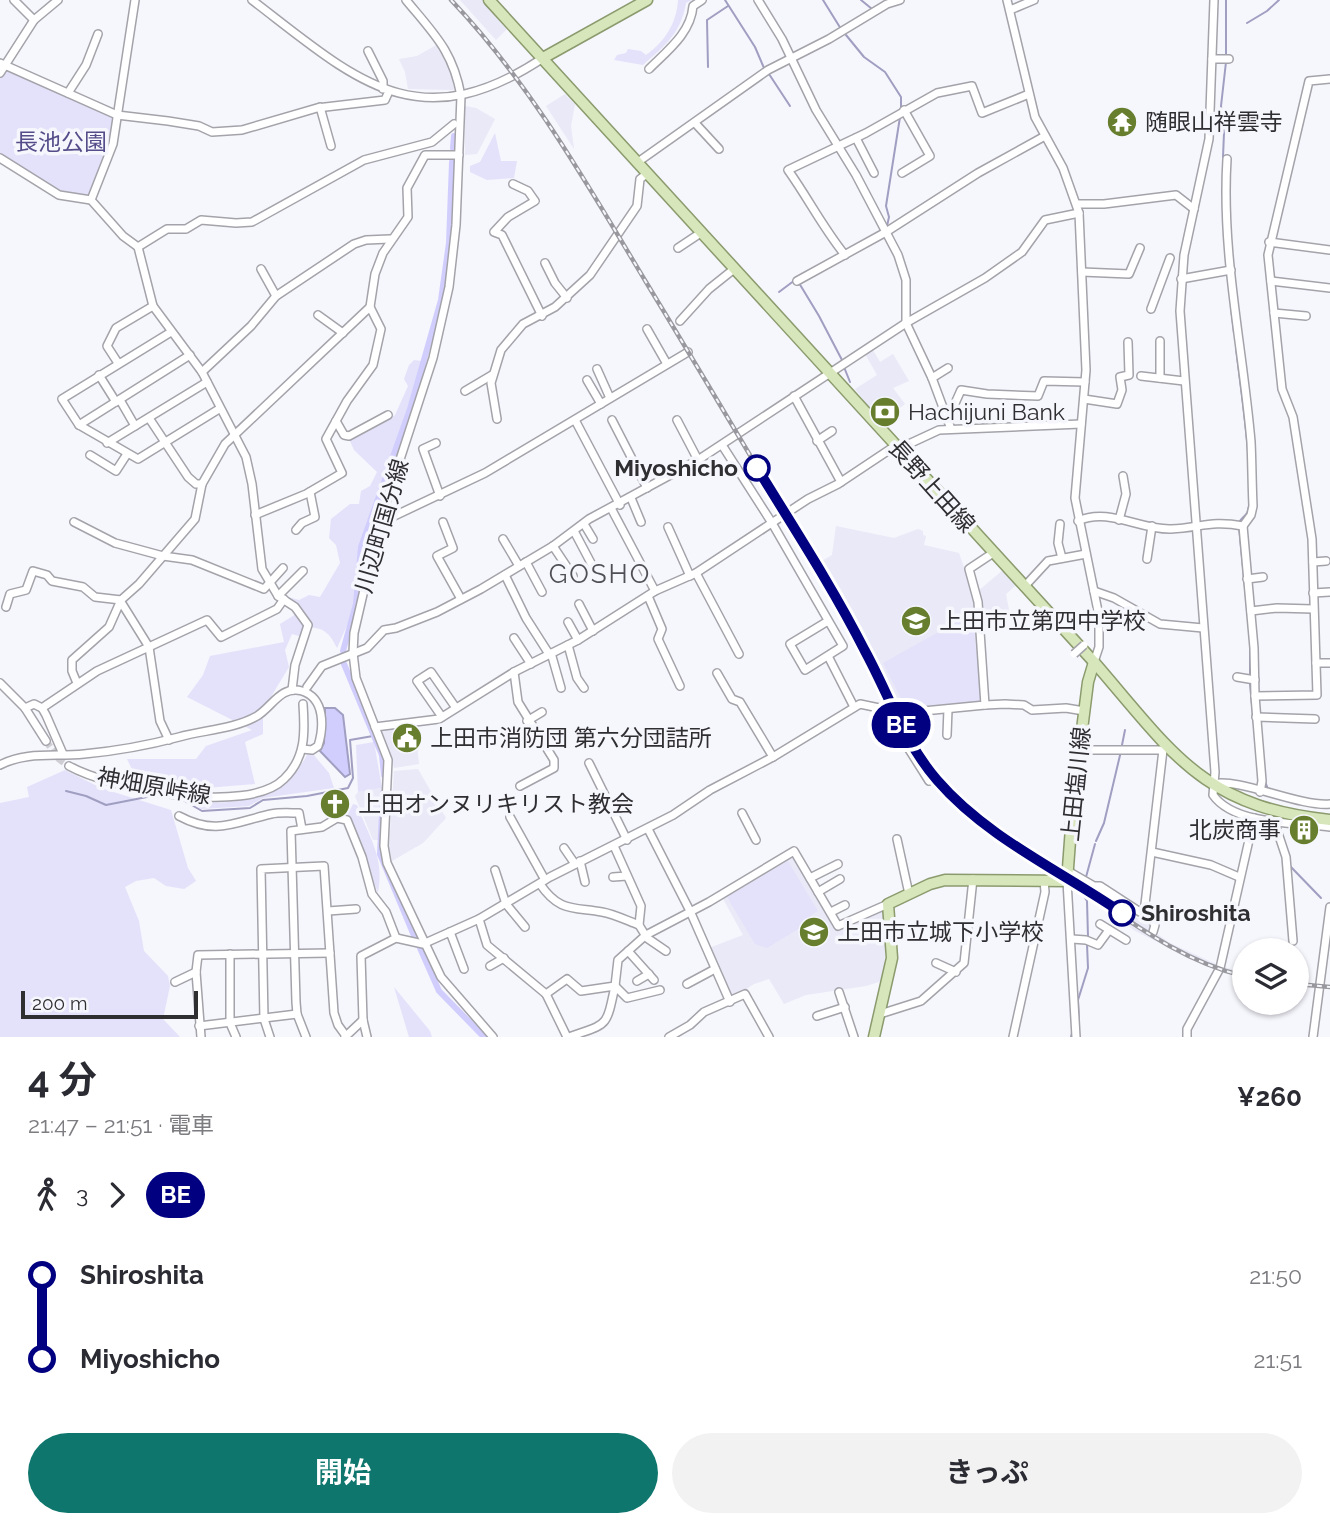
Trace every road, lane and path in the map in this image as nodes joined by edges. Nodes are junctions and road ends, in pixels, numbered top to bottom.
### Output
1 (15, 0) edge
2 (58, 0) edge
3 (135, 0) edge
4 (252, 0) edge
5 (406, 0) edge
6 (489, 0) edge
7 (648, 0) edge
8 (702, 0) edge
9 (758, 0) edge
10 (900, 0) edge
11 (1007, 0) edge
12 (1034, 0) edge
13 (1214, 0) edge
14 (880, 4) edge
15 (1010, 10) junction
16 (34, 20) junction
17 (99, 34) dead end
18 (368, 51) dead end
19 (543, 58) junction
20 (790, 59) junction
21 (1212, 59) junction
22 (1229, 60) dead end
23 (2, 67) edge
24 (649, 69) dead end
25 (1330, 79) edge
26 (386, 90) junction
27 (68, 93) junction
28 (1029, 94) junction
29 (461, 96) junction
30 (320, 107) junction
31 (904, 110) junction
32 (117, 115) junction
33 (695, 123) junction
34 (454, 124) dead end
35 (1045, 136) junction
36 (856, 138) junction
37 (432, 142) junction
38 (331, 146) dead end
39 (837, 146) junction
40 (719, 149) dead end
41 (432, 153) junction
42 (459, 155) junction
43 (0, 158) edge
44 (1227, 159) dead end
45 (638, 162) junction
46 (648, 173) junction
47 (874, 173) dead end
48 (902, 173) dead end
49 (513, 184) dead end
50 (90, 201) junction
51 (1077, 204) junction
52 (1194, 209) junction
53 (1079, 213) junction
54 (702, 232) junction
55 (887, 232) junction
56 (390, 239) junction
57 (1269, 242) junction
58 (138, 247) junction
59 (678, 248) dead end
60 (1140, 248) dead end
61 (1330, 250) edge
62 (845, 256) junction
63 (1170, 258) dead end
64 (545, 263) dead end
65 (734, 269) junction
66 (261, 270) dead end
67 (1231, 270) junction
68 (1082, 272) junction
69 (1181, 279) junction
70 (797, 281) dead end
71 (1271, 281) junction
72 (1330, 288) edge
73 (275, 296) junction
74 (567, 298) junction
75 (153, 306) junction
76 (370, 307) junction
77 (1151, 309) dead end
78 (1274, 313) junction
79 (318, 315) dead end
80 (542, 316) junction
81 (1306, 316) dead end
82 (680, 321) dead end
83 (906, 323) junction
84 (647, 329) dead end
85 (171, 332) junction
86 (343, 333) junction
87 (1160, 341) dead end
88 (1128, 342) dead end
89 (688, 352) dead end
90 (190, 355) junction
91 (118, 363) junction
92 (667, 364) junction
93 (948, 368) dead end
94 (597, 369) dead end
95 (202, 372) junction
96 (829, 373) junction
97 (99, 375) junction
98 (492, 375) junction
99 (1140, 376) dead end
100 (932, 378) junction
101 (1160, 378) junction
102 (587, 380) dead end
103 (1184, 381) junction
104 (207, 382) junction
105 (1085, 382) junction
106 (465, 391) dead end
107 (794, 396) junction
108 (610, 398) junction
109 (1084, 399) junction
110 (118, 401) junction
111 (601, 404) junction
112 (219, 409) junction
113 (388, 415) dead end
114 (149, 418) junction
115 (497, 419) dead end
116 (948, 419) junction
117 (575, 420) junction
118 (612, 420) dead end
119 (677, 420) dead end
120 (336, 421) junction
121 (1082, 424) junction
122 (79, 425) junction
123 (135, 426) junction
124 (951, 429) junction
125 (832, 430) dead end
126 (236, 435) junction
127 (817, 441) junction
128 (107, 443) junction
129 (165, 443) junction
130 (436, 443) dead end
131 (722, 445) junction
132 (898, 449) junction
133 (127, 454) junction
134 (90, 455) dead end
135 (698, 460) junction
136 (1123, 476) dead end
137 (841, 482) junction
138 (202, 484) junction
139 (648, 488) junction
140 (310, 492) junction
141 (440, 496) junction
142 (631, 498) junction
143 (620, 505) junction
144 (611, 508) junction
145 (255, 515) junction
146 (1119, 520) junction
147 (1079, 521) junction
148 (74, 522) dead end
149 (443, 522) dead end
150 (641, 522) dead end
151 (772, 523) junction
152 (584, 524) junction
153 (1060, 524) dead end
154 (1195, 524) junction
155 (1152, 526) junction
156 (1243, 526) junction
157 (668, 527) dead end
158 (296, 530) dead end
159 (574, 531) junction
160 (503, 539) dead end
161 (593, 539) dead end
162 (553, 546) junction
163 (993, 554) junction
164 (1086, 554) junction
165 (163, 556) junction
166 (1062, 558) junction
167 (1147, 559) dead end
168 (370, 560) junction
169 (1325, 561) dead end
170 (1313, 562) junction
171 (522, 564) junction
172 (592, 565) dead end
173 (283, 568) dead end
174 (303, 570) dead end
175 (505, 575) junction
176 (693, 575) junction
177 (573, 576) dead end
178 (1263, 577) dead end
179 (1247, 579) junction
180 (269, 584) junction
181 (1024, 587) junction
182 (1094, 591) junction
183 (542, 592) dead end
184 (1313, 593) junction
185 (1330, 593) edge
186 (652, 594) junction
187 (281, 597) junction
188 (461, 599) junction
189 (121, 601) junction
190 (579, 604) dead end
191 (6, 607) dead end
192 (1313, 609) junction
193 (1251, 611) junction
194 (828, 621) junction
195 (568, 622) dead end
196 (1203, 628) junction
197 (593, 631) junction
198 (514, 638) dead end
199 (578, 640) junction
200 (568, 645) junction
201 (1084, 645) dead end
202 (149, 647) junction
203 (353, 653) junction
204 (550, 654) junction
205 (739, 654) dead end
206 (1074, 654) dead end
207 (828, 656) junction
208 (1094, 662) junction
209 (1316, 663) junction
210 (1330, 663) edge
211 (531, 664) junction
212 (514, 672) junction
213 (717, 673) dead end
214 (1237, 677) dead end
215 (1255, 680) junction
216 (0, 683) edge
217 (77, 683) junction
218 (680, 686) dead end
219 (307, 687) dead end
220 (561, 688) dead end
221 (584, 688) dead end
222 (292, 691) junction
223 (1255, 696) junction
224 (303, 704) dead end
225 (985, 705) junction
226 (854, 707) junction
227 (25, 708) junction
228 (42, 708) junction
229 (456, 708) junction
230 (948, 709) junction
231 (1084, 711) junction
232 (542, 712) dead end
233 (442, 717) junction
234 (1256, 717) junction
235 (1315, 719) dead end
236 (527, 721) junction
237 (375, 727) junction
238 (947, 734) dead end
239 (169, 740) junction
240 (46, 741) tunnel mouth
241 (905, 743) dead end
242 (1165, 748) junction
243 (302, 749) junction
244 (1079, 750) junction
245 (63, 754) junction
246 (773, 757) junction
247 (589, 763) dead end
248 (0, 765) edge
249 (68, 766) tunnel mouth
250 (929, 781) dead end
251 (1213, 784) junction
252 (520, 786) dead end
253 (1260, 792) junction
254 (1330, 804) edge
255 (742, 813) dead end
256 (180, 816) dead end
257 (510, 817) dead end
258 (1254, 818) junction
259 (1330, 820) edge
260 (1274, 821) junction
261 (1330, 827) edge
262 (302, 829) junction
263 (648, 829) junction
264 (897, 839) dead end
265 (627, 840) junction
266 (755, 840) dead end
267 (614, 846) junction
268 (564, 848) dead end
269 (1152, 852) junction
270 (578, 862) junction
271 (838, 864) dead end
272 (292, 868) junction
273 (495, 870) dead end
274 (627, 876) junction
275 (1068, 876) junction
276 (613, 877) dead end
277 (1239, 877) junction
278 (810, 878) junction
279 (840, 879) dead end
280 (974, 879) junction
281 (1044, 880) junction
282 (542, 882) junction
283 (585, 882) dead end
284 (818, 892) junction
285 (909, 894) junction
286 (506, 904) junction
287 (887, 904) junction
288 (845, 905) dead end
289 (1330, 907) edge
290 (356, 909) dead end
291 (328, 911) junction
292 (690, 911) junction
293 (831, 912) junction
294 (1144, 913) junction
295 (479, 919) junction
296 (1100, 924) dead end
297 (639, 925) junction
298 (525, 927) dead end
299 (1109, 930) junction
300 (450, 932) junction
301 (1153, 932) dead end
302 (646, 935) junction
303 (396, 938) junction
304 (1293, 938) edge
305 (1072, 939) junction
306 (1126, 940) dead end
307 (423, 944) junction
308 (628, 951) junction
309 (666, 951) dead end
310 (330, 953) junction
311 (230, 954) junction
312 (262, 954) junction
313 (295, 954) junction
314 (503, 958) junction
315 (936, 963) dead end
316 (490, 966) dead end
317 (464, 968) dead end
318 (715, 969) junction
319 (196, 972) junction
320 (956, 972) junction
321 (637, 981) dead end
322 (175, 982) dead end
323 (687, 984) dead end
324 (615, 986) junction
325 (660, 990) dead end
326 (839, 992) dead end
327 (547, 994) junction
328 (730, 1002) junction
329 (845, 1007) junction
330 (297, 1014) junction
331 (880, 1014) junction
332 (817, 1016) dead end
333 (264, 1019) junction
334 (363, 1020) junction
335 (230, 1023) junction
336 (199, 1027) junction
337 (345, 1036) edge
338 (201, 1037) edge
339 (236, 1037) edge
340 (270, 1037) edge
341 (306, 1037) edge
342 (367, 1037) edge
343 (493, 1037) edge
344 (570, 1037) edge
345 (669, 1037) edge
346 (769, 1037) edge
347 (854, 1037) edge
348 (874, 1037) edge
349 (1013, 1037) edge
350 (1076, 1037) edge
351 (1186, 1037) edge
352 (1314, 1037) edge

1 - 16 street
2 - 16 street
3 - 32 street
4 - 26 street
5 - 29 street, 川辺町国分線
6 - 19 main road, 長野上田線
7 - 19 main road
8 - 24 street
9 - 20 street
10 - 14 street
11 - 15 street
12 - 15 street
13 - 21 street
14 - 20 street
15 - 28 street
16 - 23 street
17 - 27 street
18 - 26 street
19 - 29 street
19 - 45 main road, 長野上田線
20 - 33 street
20 - 39 street
21 - 22 street
21 - 52 street
23 - 27 street
25 - 57 street
26 - 29 street
26 - 30 street
27 - 32 street
28 - 31 street
28 - 35 street
29 - 42 street, 川辺町国分線
30 - 32 street
30 - 38 street
31 - 36 street
31 - 48 street
32 - 50 street
33 - 40 street
33 - 45 street
34 - 37 street
35 - 51 street
35 - 55 street
36 - 39 street
36 - 47 street
37 - 41 street
37 - 58 street
39 - 55 street
39 - 62 street
41 - 42 street
41 - 56 street
42 - 168 street, 川辺町国分線
43 - 50 street
44 - 67 street
45 - 46 main road, 長野上田線
46 - 54 main road, 長野上田線
46 - 74 street
49 - 80 street
50 - 58 street
51 - 52 street
51 - 53 street
52 - 69 street
53 - 68 street
53 - 83 street
54 - 59 street
54 - 65 main road, 長野上田線
55 - 62 street
55 - 83 street
56 - 73 street
56 - 76 street
57 - 61 street
57 - 71 street
58 - 75 street
60 - 68 street
62 - 70 street
63 - 77 street
64 - 74 street
65 - 82 street
65 - 96 main road, 長野上田線
66 - 73 street
67 - 69 street
67 - 156 street
68 - 105 street
69 - 103 street
71 - 72 street
71 - 78 street
73 - 95 street
74 - 80 street
75 - 85 street
75 - 91 street
76 - 86 street
76 - 120 street
78 - 81 street
78 - 170 street
79 - 86 street
80 - 98 street
83 - 96 street
83 - 100 street
84 - 92 street
85 - 90 street
85 - 91 street
86 - 126 street
87 - 101 street
88 - 109 street
89 - 92 street
90 - 95 street
90 - 110 street
91 - 97 street
92 - 108 street
93 - 100 street
94 - 108 street
95 - 104 street
96 - 107 street
96 - 132 main road, 長野上田線
97 - 110 street
97 - 122 street
98 - 106 street
98 - 115 street
99 - 101 street
100 - 116 street
101 - 103 street
102 - 111 street
103 - 154 street
104 - 112 street
104 - 114 street
105 - 109 street
105 - 116 street
107 - 127 street
107 - 131 street
108 - 111 street
109 - 121 street
110 - 122 street
110 - 123 street
111 - 117 street
112 - 126 street
112 - 129 street
113 - 120 street
114 - 123 street
114 - 129 street
116 - 124 street
117 - 141 street
117 - 143 street
118 - 139 street
119 - 135 street
120 - 140 street
121 - 124 street
121 - 147 street
122 - 128 street
123 - 128 street
124 - 132 street
125 - 127 street
126 - 138 street
126 - 145 street
127 - 137 street
128 - 133 street
129 - 133 street
129 - 138 street
130 - 141 street
131 - 135 street
131 - 151 street
132 - 137 street
132 - 163 main road, 長野上田線
133 - 134 street
135 - 139 street
136 - 146 street
137 - 151 street
138 - 165 street
139 - 142 street
140 - 145 street
140 - 158 street
141 - 168 street
142 - 143 street
142 - 150 street
143 - 144 street
144 - 152 street
144 - 186 street
145 - 180 street
146 - 147 street
146 - 155 street
147 - 164 street
148 - 165 street
149 - 188 street
151 - 176 street
151 - 194 street
152 - 159 street
152 - 161 street
153 - 166 street
154 - 155 street
154 - 156 street
154 - 196 street
155 - 167 street
156 - 179 street
157 - 176 street
159 - 162 street
159 - 172 street
160 - 171 street
162 - 171 street
162 - 177 street
163 - 181 main road, 長野上田線
163 - 225 street
164 - 166 street
164 - 182 street
165 - 180 street
165 - 189 street
166 - 181 street
168 - 203 street, 川辺町国分線
169 - 170 street
170 - 184 street
171 - 175 street
171 - 183 street
173 - 180 street
174 - 187 street
175 - 188 street
175 - 204 street
176 - 186 street
176 - 205 street
178 - 179 street
179 - 193 street
180 - 187 street
181 - 208 main road, 長野上田線
182 - 196 street
182 - 208 street
184 - 185 street
184 - 192 street
186 - 197 street
186 - 218 street
187 - 202 street
187 - 222 street
188 - 203 street
189 - 191 street
189 - 202 street
189 - 217 street
190 - 197 street
192 - 193 street
192 - 209 street
193 - 215 street
194 - 207 street
194 - 207 street
195 - 199 street
196 - 251 street
197 - 199 street
198 - 211 street
199 - 200 street
200 - 204 street
200 - 221 street
201 - 206 street, bridge
202 - 217 street
202 - 239 street
203 - 219 street
203 - 237 street, 川辺町国分線
204 - 211 street
204 - 220 street
207 - 226 street
208 - 231 main road, 上田塩川線
208 - 242 main road, 長野上田線
209 - 210 street
209 - 223 street
211 - 212 street
212 - 229 street
212 - 236 street
213 - 246 street
214 - 215 street
215 - 223 street
216 - 227 street
217 - 228 street
222 - 239 street
222 - 243 street, 神畑原峠線
223 - 234 street
224 - 243 street
225 - 230 street
225 - 231 street
226 - 230 street
226 - 246 street
227 - 228 street
227 - 240 street
228 - 245 street
229 - 233 street
229 - 233 street
230 - 238 street
231 - 244 main road, 上田塩川線
232 - 236 street
233 - 237 street
234 - 235 street
234 - 253 street
236 - 252 street
237 - 307 street, 川辺町国分線
239 - 245 street
241 - 250 street
242 - 244 street
242 - 251 main road, 長野上田線
242 - 269 street
243 - 249 street, 神畑原峠線
244 - 275 main road, 上田塩川線
245 - 248 street
246 - 263 street
247 - 265 street
251 - 253 street
251 - 258 street
251 - 259 main road, 長野上田線
253 - 254 street
255 - 266 street
256 - 262 street
257 - 282 street
258 - 260 street
258 - 277 street
260 - 261 street
260 - 304 street
262 - 272 street
262 - 303 street
263 - 265 street
263 - 292 street
264 - 285 street
265 - 267 street
267 - 270 street
267 - 274 street
268 - 270 street
269 - 277 street
269 - 294 street
270 - 282 street
270 - 283 street
271 - 278 street
272 - 291 street
272 - 312 street
272 - 313 street
273 - 286 street
274 - 276 street
274 - 297 street
275 - 281 main road
275 - 294 street
275 - 305 street
277 - 351 street
278 - 284 street
278 - 292 street
279 - 284 street
280 - 281 main road
280 - 285 main road
280 - 320 street
281 - 349 street
282 - 286 street
282 - 297 street
284 - 293 street
285 - 287 main road
286 - 295 street
286 - 298 street
287 - 293 street
287 - 331 main road
288 - 293 street
289 - 352 street
290 - 291 street
291 - 310 street
292 - 302 street
292 - 318 street
294 - 301 street
295 - 300 street
295 - 314 street
296 - 299 street
297 - 302 street
299 - 305 street
299 - 306 street
300 - 307 street
300 - 317 street
302 - 308 street
302 - 309 street
303 - 307 street
303 - 334 street
305 - 350 street
307 - 343 street, 川辺町国分線
308 - 321 street
308 - 324 street
310 - 313 street
310 - 337 street
311 - 312 street
311 - 319 street
311 - 335 street
312 - 313 street
312 - 333 street
313 - 330 street
314 - 316 street
314 - 327 street
315 - 320 street
318 - 323 street
318 - 328 street
319 - 322 street
319 - 336 street
320 - 331 street
324 - 325 street
324 - 327 street
324 - 344 street
326 - 329 street
327 - 344 street
328 - 345 street
328 - 346 street
329 - 332 street
329 - 347 street
330 - 333 street
330 - 341 street
331 - 348 main road
333 - 335 street
333 - 340 street
334 - 337 street
334 - 342 street
335 - 336 street
335 - 339 street
336 - 338 street

